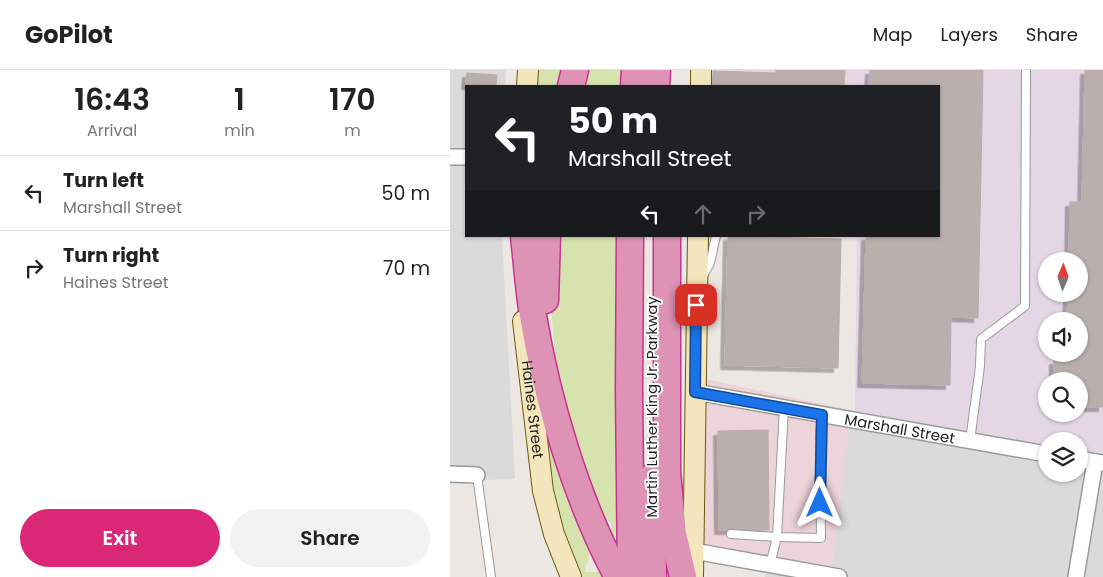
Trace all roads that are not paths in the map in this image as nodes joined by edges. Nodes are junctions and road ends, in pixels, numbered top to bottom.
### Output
1 (528, 70) edge
2 (575, 70) edge
3 (634, 70) edge
4 (657, 70) edge
5 (666, 70) edge
6 (701, 70) edge
7 (1026, 70) edge
8 (528, 85) edge
9 (571, 85) edge
10 (634, 85) edge
11 (656, 85) edge
12 (666, 85) edge
13 (701, 85) edge
14 (450, 157) edge
15 (465, 157) edge
16 (522, 237) edge
17 (522, 237) edge
18 (547, 237) edge
19 (630, 237) edge
20 (652, 237) edge
21 (667, 237) edge
22 (698, 237) edge
23 (716, 237) edge
24 (697, 287) junction
25 (695, 392) junction
26 (784, 408) junction
27 (822, 415) junction
28 (563, 437) junction
29 (970, 441) junction
30 (1038, 453) edge
31 (1099, 462) edge
32 (450, 474) edge
33 (477, 475) joint
34 (731, 534) dead end
35 (777, 536) junction
36 (694, 552) junction
37 (770, 565) junction
38 (491, 577) edge
39 (572, 577) edge
40 (618, 577) edge
41 (631, 577) edge
42 (653, 577) edge
43 (684, 577) edge
44 (693, 577) edge
45 (702, 577) edge
46 (839, 577) edge
47 (1076, 577) edge

1 - 8 street
2 - 9 highway
3 - 10 highway
4 - 11 highway
5 - 12 highway
6 - 13 street
7 - 29 lane
14 - 15 street
16 - 28 highway
17 - 39 street, Haines Street
18 - 28 highway
19 - 41 highway, Martin Luther King Jr. Parkway
20 - 42 highway, Martin Luther King Jr. Parkway
21 - 43 highway
22 - 24 street
23 - 24 lane
24 - 25 street
25 - 26 street, Marshall Street
25 - 36 street
26 - 27 street, Marshall Street
26 - 35 lane
27 - 29 street, Marshall Street
27 - 35 lane
28 - 40 highway
29 - 30 street, Marshall Street
31 - 47 street
32 - 33 street
33 - 38 lane
34 - 35 lane
35 - 37 lane
36 - 37 street
36 - 44 street
36 - 45 highway
37 - 46 street

